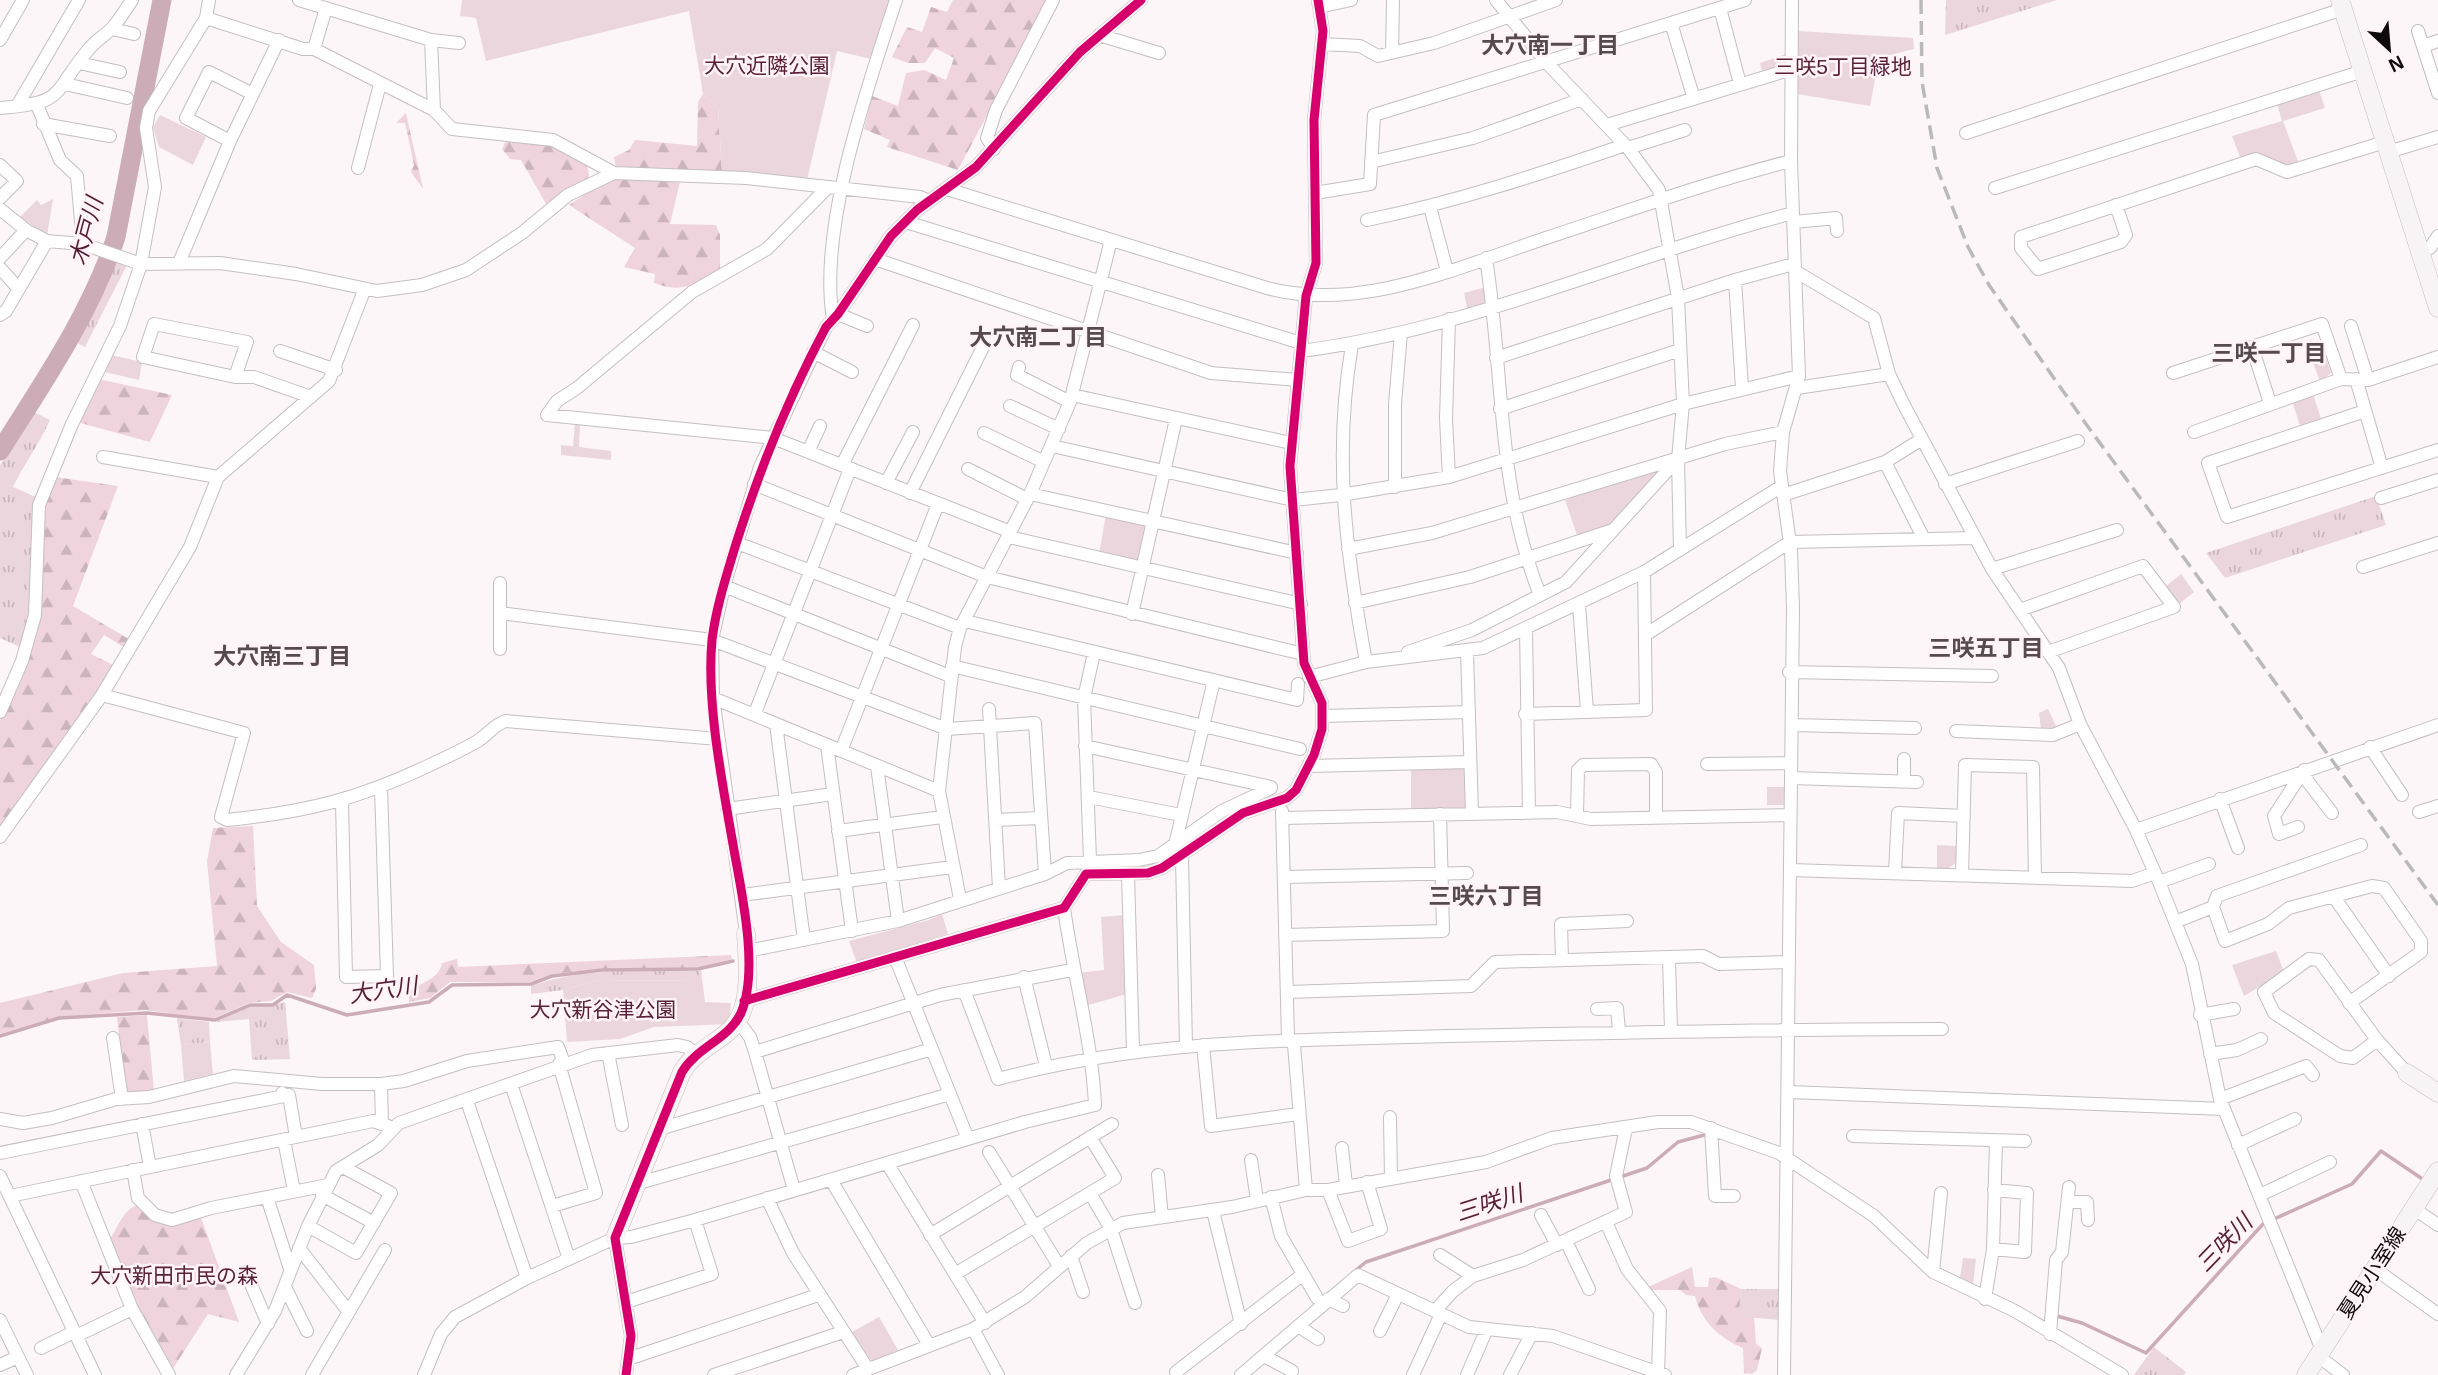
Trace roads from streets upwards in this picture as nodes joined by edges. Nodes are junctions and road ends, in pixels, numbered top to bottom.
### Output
1 (23, 0) edge
2 (79, 0) edge
3 (132, 0) edge
4 (209, 0) edge
5 (299, 0) edge
6 (896, 0) edge
7 (1053, 0) edge
8 (1141, 0) edge
9 (1351, 0) edge
10 (1394, 0) edge
11 (1496, 0) edge
12 (1556, 0) edge
13 (1745, 0) edge
14 (1792, 0) edge
15 (1318, 3) edge
16 (2341, 5) edge
17 (326, 8) junction
18 (1720, 8) junction
19 (206, 18) junction
20 (1509, 18) junction
21 (1671, 23) junction
22 (112, 29) junction
23 (2418, 31) dead end
24 (134, 34) dead end
25 (1099, 35) junction
26 (0, 40) edge
27 (279, 40) junction
28 (431, 40) junction
29 (2438, 41) edge
30 (460, 43) dead end
31 (1322, 44) junction
32 (2423, 46) junction
33 (314, 49) junction
34 (1159, 53) dead end
35 (1392, 53) junction
36 (1546, 62) junction
37 (79, 63) junction
38 (1792, 69) junction
39 (2363, 71) junction
40 (120, 72) dead end
41 (380, 84) junction
42 (1740, 84) junction
43 (65, 85) junction
44 (2438, 93) edge
45 (253, 94) junction
46 (127, 98) dead end
47 (1582, 99) junction
48 (1694, 99) junction
49 (37, 105) junction
50 (17, 106) junction
51 (0, 107) edge
52 (434, 110) junction
53 (43, 124) junction
54 (1607, 125) junction
55 (1685, 130) dead end
56 (1966, 133) dead end
57 (110, 136) dead end
58 (2438, 137) edge
59 (230, 141) junction
60 (1626, 146) junction
61 (2387, 147) junction
62 (993, 149) junction
63 (1791, 161) junction
64 (1371, 162) junction
65 (0, 164) edge
66 (358, 168) dead end
67 (614, 173) junction
68 (828, 187) junction
69 (842, 188) junction
70 (1995, 188) dead end
71 (947, 189) junction
72 (1315, 193) junction
73 (0, 198) edge
74 (1662, 200) junction
75 (929, 201) junction
76 (2116, 205) junction
77 (1430, 207) junction
78 (0, 209) edge
79 (1794, 217) junction
80 (1367, 220) dead end
81 (906, 222) junction
82 (26, 230) junction
83 (1837, 231) dead end
84 (2438, 236) edge
85 (1111, 240) junction
86 (47, 241) junction
87 (83, 244) junction
88 (1671, 250) junction
89 (2420, 253) junction
90 (0, 258) edge
91 (1486, 258) junction
92 (875, 259) junction
93 (179, 263) junction
94 (141, 264) junction
95 (0, 268) edge
96 (1795, 268) junction
97 (1447, 271) junction
98 (2433, 278) edge
99 (1735, 280) junction
100 (1099, 282) junction
101 (19, 289) junction
102 (363, 291) junction
103 (1306, 296) junction
104 (1678, 298) junction
105 (2438, 308) edge
106 (1494, 309) junction
107 (0, 315) edge
108 (836, 317) junction
109 (1449, 319) junction
110 (913, 325) dead end
111 (867, 326) dead end
112 (2351, 326) dead end
113 (1086, 332) junction
114 (1401, 333) junction
115 (1352, 345) junction
116 (983, 347) dead end
117 (1301, 347) junction
118 (2252, 347) junction
119 (1680, 350) junction
120 (280, 351) dead end
121 (813, 352) junction
122 (2438, 356) edge
123 (1496, 358) junction
124 (1020, 368) dead end
125 (336, 370) junction
126 (852, 372) dead end
127 (2173, 373) dead end
128 (1889, 374) junction
129 (235, 377) junction
130 (2341, 379) junction
131 (2362, 379) junction
132 (1298, 380) junction
133 (1798, 382) junction
134 (1742, 388) junction
135 (311, 397) junction
136 (1071, 398) junction
137 (2270, 403) junction
138 (1683, 404) junction
139 (1010, 406) dead end
140 (1500, 409) junction
141 (2365, 411) junction
142 (1176, 419) junction
143 (820, 426) dead end
144 (1059, 429) junction
145 (913, 432) dead end
146 (1783, 432) junction
147 (2194, 432) dead end
148 (984, 433) dead end
149 (773, 438) junction
150 (1922, 439) junction
151 (2078, 441) dead end
152 (1291, 443) junction
153 (1052, 446) junction
154 (2438, 450) edge
155 (808, 452) junction
156 (103, 457) dead end
157 (1678, 459) junction
158 (1505, 460) junction
159 (1044, 462) junction
160 (1885, 462) junction
161 (846, 467) junction
162 (2382, 468) junction
163 (968, 469) dead end
164 (1165, 470) junction
165 (218, 477) junction
166 (1449, 477) junction
167 (2438, 480) edge
168 (886, 483) junction
169 (754, 484) junction
170 (1945, 484) junction
171 (1395, 488) junction
172 (1783, 491) junction
173 (910, 493) junction
174 (1342, 495) junction
175 (1029, 496) junction
176 (2381, 498) dead end
177 (1293, 500) junction
178 (938, 504) junction
179 (1514, 510) junction
180 (832, 515) junction
181 (1154, 523) junction
182 (1617, 529) junction
183 (2117, 530) dead end
184 (1010, 534) junction
185 (1975, 538) junction
186 (1924, 540) junction
187 (1790, 542) junction
188 (737, 543) junction
189 (2438, 543) edge
190 (1348, 549) junction
191 (1680, 550) junction
192 (919, 551) junction
193 (1297, 553) junction
194 (1526, 559) junction
195 (2363, 567) dead end
196 (1143, 569) junction
197 (1992, 569) junction
198 (811, 570) junction
199 (1644, 572) junction
200 (987, 577) junction
201 (500, 583) dead end
202 (724, 586) junction
203 (1540, 595) junction
204 (1355, 603) junction
205 (1301, 604) junction
206 (1579, 604) junction
207 (899, 605) junction
208 (2020, 610) junction
209 (500, 613) junction
210 (794, 614) junction
211 (1132, 614) junction
212 (962, 625) junction
213 (1526, 629) junction
214 (1462, 632) junction
215 (1645, 635) junction
216 (712, 640) junction
217 (500, 649) dead end
218 (881, 649) junction
219 (1465, 652) junction
220 (2048, 652) junction
221 (1094, 653) junction
222 (1303, 654) junction
223 (1392, 659) junction
224 (1366, 662) junction
225 (775, 663) junction
226 (951, 671) junction
227 (1790, 672) junction
228 (1992, 676) dead end
229 (1214, 680) junction
230 (1303, 680) junction
231 (102, 695) junction
232 (713, 698) junction
233 (863, 698) junction
234 (1084, 698) junction
235 (989, 709) dead end
236 (1587, 711) junction
237 (0, 712) edge
238 (1469, 712) junction
239 (754, 713) junction
240 (1525, 714) junction
241 (1323, 716) junction
242 (776, 724) junction
243 (2080, 724) junction
244 (1792, 725) junction
245 (2438, 725) edge
246 (991, 727) junction
247 (1202, 727) junction
248 (1915, 728) dead end
249 (947, 729) junction
250 (1956, 731) dead end
251 (718, 738) junction
252 (827, 745) junction
253 (1085, 746) junction
254 (2370, 747) junction
255 (1300, 749) dead end
256 (841, 751) junction
257 (1904, 759) dead end
258 (1470, 762) junction
259 (1791, 763) junction
260 (1707, 764) dead end
261 (877, 766) junction
262 (1310, 766) junction
263 (1192, 772) junction
264 (2303, 772) junction
265 (1791, 778) junction
266 (381, 787) junction
267 (939, 791) junction
268 (833, 794) junction
269 (2402, 796) dead end
270 (1089, 797) junction
271 (1282, 799) junction
272 (2220, 799) junction
273 (787, 801) junction
274 (342, 802) junction
275 (2438, 806) edge
276 (727, 809) junction
277 (2419, 812) dead end
278 (1472, 813) junction
279 (1529, 813) junction
280 (2332, 813) dead end
281 (1440, 814) junction
282 (1181, 815) junction
283 (1790, 815) junction
284 (1577, 816) junction
285 (1964, 816) junction
286 (942, 817) junction
287 (1041, 818) junction
288 (1282, 818) junction
289 (1657, 818) junction
290 (996, 820) junction
291 (885, 825) junction
292 (2298, 827) dead end
293 (2136, 830) junction
294 (838, 831) junction
295 (0, 837) edge
296 (2361, 845) dead end
297 (2238, 848) dead end
298 (1178, 851) junction
299 (1090, 860) junction
300 (2209, 864) dead end
301 (952, 867) junction
302 (1790, 870) junction
303 (1895, 872) junction
304 (1442, 873) junction
305 (1467, 873) dead end
306 (1045, 874) junction
307 (1128, 874) junction
308 (1962, 875) junction
309 (892, 876) junction
310 (1284, 877) junction
311 (2035, 877) junction
312 (2157, 878) junction
313 (846, 882) junction
314 (798, 888) junction
315 (999, 888) junction
316 (742, 895) junction
317 (2333, 897) junction
318 (960, 900) junction
319 (2213, 907) junction
320 (1064, 908) junction
321 (898, 921) junction
322 (1627, 921) dead end
323 (2175, 922) junction
324 (852, 931) junction
325 (746, 933) joint
326 (1285, 935) junction
327 (804, 940) junction
328 (747, 951) junction
329 (895, 957) junction
330 (1669, 957) junction
331 (1562, 960) junction
332 (1789, 962) junction
333 (1072, 970) junction
334 (2389, 976) junction
335 (1024, 977) junction
336 (964, 990) junction
337 (1287, 992) junction
338 (744, 1001) junction
339 (2349, 1003) junction
340 (914, 1004) junction
341 (1597, 1009) dead end
342 (2234, 1009) dead end
343 (2200, 1015) junction
344 (737, 1020) junction
345 (1788, 1029) junction
346 (1942, 1029) dead end
347 (1619, 1031) junction
348 (1671, 1031) junction
349 (113, 1038) dead end
350 (1288, 1038) junction
351 (2261, 1039) dead end
352 (2377, 1040) junction
353 (1203, 1045) junction
354 (1186, 1046) junction
355 (932, 1049) junction
356 (1133, 1051) junction
357 (755, 1052) junction
358 (608, 1053) junction
359 (696, 1054) junction
360 (2210, 1054) junction
361 (1093, 1058) junction
362 (562, 1064) junction
363 (1046, 1066) junction
364 (2407, 1073) joint
365 (2313, 1075) dead end
366 (274, 1078) junction
367 (381, 1084) junction
368 (511, 1084) junction
369 (1789, 1092) junction
370 (2438, 1093) edge
371 (950, 1094) junction
372 (284, 1096) junction
373 (768, 1097) junction
374 (122, 1099) junction
375 (467, 1101) junction
376 (2222, 1104) junction
377 (1298, 1114) junction
378 (1390, 1117) dead end
379 (0, 1119) edge
380 (2295, 1119) dead end
381 (142, 1124) junction
382 (1112, 1124) dead end
383 (622, 1125) dead end
384 (389, 1127) junction
385 (1626, 1128) junction
386 (1711, 1128) junction
387 (660, 1129) junction
388 (1853, 1136) dead end
389 (1090, 1138) junction
390 (290, 1139) junction
391 (968, 1139) junction
392 (1996, 1141) junction
393 (2025, 1141) dead end
394 (781, 1142) junction
395 (2238, 1145) junction
396 (1342, 1147) dead end
397 (989, 1152) dead end
398 (0, 1153) edge
399 (1788, 1159) junction
400 (1251, 1160) dead end
401 (2330, 1162) dead end
402 (887, 1163) junction
403 (150, 1167) junction
404 (343, 1167) junction
405 (133, 1170) junction
406 (2438, 1171) edge
407 (1158, 1175) dead end
408 (0, 1176) edge
409 (1391, 1178) junction
410 (831, 1180) junction
411 (81, 1181) junction
412 (1367, 1182) junction
413 (639, 1183) junction
414 (1346, 1185) junction
415 (1010, 1186) junction
416 (2069, 1187) dead end
417 (1306, 1189) junction
418 (325, 1190) junction
419 (794, 1190) junction
420 (1328, 1190) junction
421 (1994, 1190) junction
422 (294, 1191) junction
423 (1090, 1193) junction
424 (1941, 1193) dead end
425 (2260, 1195) junction
426 (10, 1196) junction
427 (1734, 1196) dead end
428 (267, 1197) junction
429 (1271, 1197) junction
430 (767, 1198) junction
431 (1257, 1200) junction
432 (2068, 1202) junction
433 (552, 1206) junction
434 (2413, 1208) junction
435 (1213, 1211) junction
436 (1541, 1215) dead end
437 (1162, 1217) junction
438 (695, 1220) junction
439 (2088, 1220) dead end
440 (1606, 1222) junction
441 (374, 1223) junction
442 (2438, 1225) edge
443 (308, 1226) junction
444 (1034, 1226) junction
445 (1111, 1229) junction
446 (930, 1235) junction
447 (615, 1238) junction
448 (1562, 1243) junction
449 (299, 1248) junction
450 (1993, 1249) junction
451 (385, 1250) dead end
452 (1440, 1255) dead end
453 (1071, 1256) junction
454 (569, 1259) junction
455 (1059, 1266) junction
456 (290, 1269) junction
457 (2375, 1269) junction
458 (1933, 1272) junction
459 (955, 1274) junction
460 (247, 1275) dead end
461 (1303, 1275) junction
462 (1473, 1276) junction
463 (527, 1278) junction
464 (285, 1287) junction
465 (1589, 1289) dead end
466 (1083, 1292) dead end
467 (1398, 1294) junction
468 (818, 1295) junction
469 (1985, 1298) junction
470 (626, 1301) junction
471 (1322, 1301) junction
472 (1135, 1303) dead end
473 (1343, 1306) dead end
474 (132, 1309) junction
475 (348, 1311) junction
476 (1438, 1313) junction
477 (2438, 1314) edge
478 (0, 1320) edge
479 (268, 1324) junction
480 (1241, 1324) junction
481 (979, 1326) junction
482 (1297, 1326) junction
483 (307, 1331) dead end
484 (1380, 1331) dead end
485 (1486, 1331) junction
486 (843, 1332) junction
487 (1532, 1333) junction
488 (75, 1334) junction
489 (2050, 1334) junction
490 (1318, 1339) dead end
491 (929, 1345) junction
492 (41, 1348) dead end
493 (2320, 1353) junction
494 (1264, 1356) junction
495 (18, 1357) junction
496 (628, 1359) junction
497 (0, 1365) edge
498 (752, 1369) edge
499 (1293, 1371) dead end
500 (2106, 1371) edge
501 (860, 1373) edge
502 (1176, 1373) dead end
503 (1661, 1374) edge
504 (27, 1375) edge
505 (95, 1375) edge
506 (170, 1375) edge
507 (236, 1375) edge
508 (312, 1375) edge
509 (424, 1375) edge
510 (626, 1375) edge
511 (714, 1375) edge
512 (998, 1375) edge
513 (1241, 1375) edge
514 (1413, 1375) edge
515 (1467, 1375) edge
516 (1510, 1375) edge
517 (1784, 1375) edge
518 (2122, 1375) edge
519 (2306, 1375) edge
520 (2343, 1375) edge

1 - 26 street
2 - 50 street
3 - 22 street
4 - 19 street
5 - 17 street
6 - 69 street
7 - 62 street
8 - 25 street
9 - 15 street
10 - 35 street
11 - 20 street
12 - 20 street
13 - 18 street
14 - 38 street
15 - 31 street
16 - 39 street
16 - 56 street
17 - 28 street
17 - 33 street
18 - 21 street
18 - 42 street
19 - 27 street
19 - 94 street
20 - 35 street
20 - 36 street
21 - 36 street
21 - 48 street
22 - 24 street
22 - 37 street
23 - 32 street
25 - 34 street
25 - 62 street
27 - 33 street
27 - 45 street
28 - 30 street
28 - 52 street
29 - 32 street
31 - 35 street
31 - 72 street
32 - 44 street
33 - 41 street
36 - 47 street
36 - 64 street
37 - 40 street
37 - 43 street
38 - 42 street
38 - 63 street
39 - 61 street
39 - 70 street
41 - 52 street
41 - 66 street
42 - 48 street
43 - 46 street
43 - 49 street
45 - 59 street
45 - 59 street
47 - 54 street
47 - 64 street
48 - 54 street
49 - 50 street
49 - 53 street
50 - 51 street
52 - 67 street
53 - 57 street
53 - 87 street
54 - 60 street
55 - 60 street
58 - 61 street
59 - 93 street
60 - 74 street
60 - 77 street
61 - 76 street
61 - 89 street
62 - 71 street
63 - 74 street
63 - 79 street
64 - 72 street
65 - 73 street
67 - 68 street
67 - 102 street
68 - 69 street
68 - 149 street
69 - 75 street
69 - 108 street
71 - 75 street
71 - 85 street
72 - 103 street
74 - 88 street
74 - 91 street
75 - 81 street
76 - 76 street
77 - 80 street
77 - 97 street
78 - 82 street
79 - 83 street
79 - 88 street
79 - 96 street
81 - 92 street
81 - 100 street
82 - 86 street
82 - 90 street
84 - 89 street
85 - 100 street
85 - 103 street
86 - 87 street
86 - 101 street
87 - 94 street
88 - 104 street
88 - 106 street
89 - 98 street
91 - 97 street
91 - 106 street
92 - 108 street
92 - 113 street
93 - 94 street
93 - 102 street
94 - 237 street
95 - 101 street
96 - 99 street
96 - 128 street
96 - 133 street
97 - 103 street
98 - 105 street
99 - 104 street
99 - 134 street
100 - 113 street
100 - 117 street
101 - 107 street
102 - 125 street
103 - 117 street
104 - 119 street
104 - 123 street
106 - 109 street
106 - 123 street
108 - 111 street
108 - 121 street
109 - 114 street
109 - 166 street
110 - 161 street
112 - 131 street
113 - 132 street
113 - 136 street
114 - 115 street
114 - 171 street
115 - 117 street
115 - 174 street
116 - 173 street
117 - 132 street
118 - 127 street
118 - 130 street
118 - 137 street
119 - 138 street
119 - 140 street
120 - 125 street
121 - 126 street
121 - 149 street
122 - 131 street
123 - 140 street
124 - 136 street
125 - 135 street
128 - 133 street
128 - 150 street
129 - 129 street
129 - 135 street
130 - 131 street
130 - 137 street
131 - 141 street
132 - 152 street
133 - 134 street
133 - 146 street
134 - 138 street
135 - 165 street
136 - 142 street
136 - 144 street
137 - 147 street
138 - 157 street
138 - 158 street
139 - 144 street
140 - 158 street
141 - 162 street
141 - 162 street
142 - 152 street
142 - 164 street
143 - 155 street
144 - 153 street
145 - 168 street
146 - 157 street
146 - 172 street
148 - 159 street
149 - 155 street
149 - 169 street
150 - 160 street
150 - 170 street
151 - 170 street
152 - 177 street
153 - 159 street
153 - 164 street
154 - 162 street
155 - 161 street
156 - 165 street
157 - 179 street
157 - 182 street
157 - 191 street
158 - 166 street
158 - 179 street
159 - 175 street
160 - 172 street
160 - 186 street
161 - 168 street
161 - 180 street
163 - 175 street
164 - 177 street
164 - 181 street
165 - 231 street
166 - 171 street
167 - 176 street
168 - 173 street
169 - 180 street
169 - 188 street
170 - 185 street
171 - 174 street
172 - 187 street
172 - 191 street
173 - 178 street
174 - 177 street
174 - 190 street
175 - 181 street
175 - 184 street
177 - 193 street
178 - 184 street
178 - 192 street
179 - 190 street
179 - 194 street
180 - 192 street
180 - 198 street
181 - 193 street
181 - 196 street
182 - 194 street
182 - 203 street
183 - 197 street
184 - 196 street
184 - 200 street
185 - 186 street
185 - 197 street
186 - 187 street
187 - 215 street
187 - 227 street
188 - 198 street
188 - 202 street
189 - 195 street
190 - 204 street
191 - 199 street
192 - 200 street
192 - 207 street
193 - 205 street
194 - 203 street
194 - 204 street
196 - 205 street
196 - 211 street
197 - 208 street
198 - 207 street
198 - 210 street
199 - 206 street
199 - 215 street
200 - 211 street
200 - 212 street
201 - 209 street
202 - 210 street
202 - 216 street
203 - 214 street
204 - 224 street
205 - 222 street
206 - 213 street
206 - 236 street
207 - 212 street
207 - 218 street
208 - 220 street
208 - 220 street
209 - 216 street
209 - 217 street
210 - 218 street
210 - 225 street
211 - 222 street
212 - 221 street
212 - 226 street
213 - 219 street
213 - 240 street
214 - 219 street
214 - 223 street
215 - 236 street
216 - 225 street
216 - 232 street
218 - 226 street
218 - 233 street
219 - 223 street
219 - 238 street
220 - 243 street
221 - 229 street
221 - 234 street
222 - 230 street
223 - 224 street
224 - 230 street
225 - 233 street
225 - 239 street
226 - 234 street
226 - 249 street
227 - 228 street
227 - 244 street
229 - 230 street
229 - 247 street
230 - 241 street
231 - 274 street
231 - 295 street
232 - 239 street
232 - 251 street
233 - 249 street
233 - 256 street
234 - 247 street
234 - 253 street
235 - 246 street
236 - 240 street
238 - 241 street
238 - 258 street
239 - 242 street
240 - 279 street
241 - 262 street
242 - 252 street
242 - 273 street
243 - 250 street
243 - 293 street
244 - 248 street
244 - 259 street
245 - 254 street
246 - 249 street
246 - 287 street
246 - 290 street
247 - 255 street
247 - 263 street
249 - 267 street
251 - 266 street
251 - 276 street
252 - 256 street
252 - 268 street
253 - 263 street
253 - 270 street
254 - 264 street
254 - 269 street
256 - 261 street
257 - 265 street
258 - 262 street
258 - 278 street
259 - 260 street
259 - 265 street
261 - 267 street
261 - 291 street
262 - 271 street
263 - 282 street
263 - 298 street
264 - 272 street
264 - 280 street
264 - 292 street
265 - 283 street
266 - 274 street
266 - 274 street
267 - 286 street
268 - 273 street
268 - 294 street
270 - 282 street
270 - 299 street
271 - 288 street
271 - 298 street
272 - 293 street
272 - 297 street
273 - 276 street
273 - 314 street
275 - 277 street
276 - 316 street
278 - 279 street
278 - 281 street
279 - 284 street
281 - 288 street
281 - 304 street
282 - 298 street
283 - 289 street
283 - 302 street
284 - 289 street
284 - 289 street
285 - 303 street
285 - 308 street
285 - 311 street
286 - 291 street
286 - 301 street
287 - 290 street
287 - 306 street
288 - 310 street
290 - 315 street
291 - 294 street
291 - 309 street
293 - 312 street
294 - 313 street
296 - 319 street
298 - 299 street
298 - 307 street
298 - 354 street
299 - 306 street
300 - 312 street
301 - 309 street
301 - 318 street
302 - 303 street
302 - 332 street
303 - 308 street
304 - 305 street
304 - 310 street
304 - 326 street
306 - 315 street
307 - 320 street
307 - 356 street
308 - 311 street
309 - 313 street
309 - 321 street
310 - 326 street
311 - 312 street
312 - 323 street
313 - 314 street
313 - 324 street
314 - 316 street
314 - 327 street
315 - 318 street
316 - 325 street
317 - 319 street
317 - 334 street
317 - 334 street
318 - 321 street
319 - 323 street
320 - 329 street
320 - 333 street
321 - 324 street
322 - 331 street
323 - 343 street
324 - 327 street
325 - 328 street
326 - 337 street
327 - 328 street
328 - 338 street
329 - 338 street
329 - 340 street
330 - 331 street
330 - 332 street
330 - 348 street
331 - 337 street
332 - 345 street
333 - 335 street
333 - 361 street
334 - 339 street
335 - 336 street
335 - 363 street
336 - 340 street
336 - 363 street
337 - 350 street
338 - 344 street
339 - 352 street
339 - 352 street
340 - 355 street
340 - 357 street
341 - 347 street
342 - 343 street
343 - 360 street
344 - 357 street
344 - 359 street
345 - 346 street
345 - 348 street
345 - 369 street
347 - 348 street
347 - 350 street
349 - 374 street
350 - 353 street
350 - 377 street
351 - 360 street
352 - 364 street
353 - 354 street
353 - 377 street
354 - 356 street
355 - 371 street
355 - 373 street
356 - 361 street
357 - 373 street
358 - 359 street
358 - 362 street
358 - 383 street
359 - 387 street
360 - 376 street
361 - 363 street
361 - 391 street
362 - 367 street
362 - 368 street
362 - 433 street
364 - 370 street
365 - 376 street
366 - 367 street
366 - 372 street
366 - 374 street
367 - 384 street
368 - 375 street
368 - 433 street
369 - 376 street
369 - 399 street
371 - 391 street
371 - 394 street
372 - 381 street
372 - 390 street
373 - 387 street
373 - 394 street
374 - 379 street
375 - 384 street
375 - 463 street
376 - 395 street
377 - 417 street
378 - 409 street
380 - 395 street
381 - 398 street
381 - 403 street
382 - 389 street
384 - 390 street
384 - 404 street
385 - 386 street
385 - 409 street
385 - 440 street
386 - 399 street
386 - 427 street
387 - 413 street
388 - 392 street
389 - 415 street
389 - 423 street
390 - 403 street
390 - 422 street
391 - 402 street
392 - 393 street
392 - 421 street
394 - 413 street
394 - 419 street
395 - 425 street
396 - 414 street
397 - 415 street
399 - 458 street
399 - 517 street
400 - 431 street
401 - 425 street
402 - 410 street
402 - 446 street
403 - 405 street
404 - 418 street
404 - 441 street
405 - 411 street
405 - 428 street
406 - 434 street, 夏見小室線
407 - 437 street
408 - 426 street
409 - 412 street
410 - 419 street
410 - 491 street
411 - 426 street
411 - 474 street
412 - 414 street
412 - 420 street
413 - 447 street
414 - 420 street
415 - 444 street
415 - 446 street
416 - 432 street
417 - 420 street
417 - 429 street
418 - 422 street
418 - 441 street
418 - 443 street
419 - 430 street
421 - 450 street
421 - 450 street
422 - 428 street
423 - 444 street
423 - 445 street
424 - 458 street
425 - 493 street
426 - 488 street
428 - 456 street
429 - 431 street
429 - 461 street
430 - 438 street
430 - 468 street
431 - 435 street
432 - 439 street
432 - 489 street
433 - 454 street
434 - 442 street
434 - 457 street, 夏見小室線
435 - 437 street
435 - 480 street
436 - 448 street
437 - 445 street
438 - 447 street
438 - 470 street
440 - 448 street
440 - 503 street
441 - 443 street
443 - 449 street
444 - 455 street
444 - 459 street
445 - 453 street
445 - 472 street
446 - 459 street
447 - 454 street
447 - 470 street
448 - 462 street
448 - 465 street
449 - 456 street
449 - 475 street
450 - 469 street
451 - 475 street
452 - 462 street
453 - 455 street
453 - 466 street
454 - 463 street
455 - 481 street
456 - 464 street
457 - 477 street
457 - 493 street, 夏見小室線
458 - 469 street
459 - 481 street
460 - 479 street
461 - 471 street
461 - 480 street
462 - 476 street
463 - 509 street
464 - 479 street
464 - 483 street
467 - 471 street
467 - 476 street
467 - 484 street
468 - 486 street
468 - 496 street
469 - 489 street
470 - 496 street
471 - 473 street
471 - 482 street
474 - 488 street
474 - 506 street
475 - 508 street
476 - 485 street
476 - 514 street
478 - 495 street
479 - 507 street
480 - 502 street
481 - 491 street
481 - 512 street
482 - 490 street
482 - 494 street
485 - 487 street
485 - 515 street
486 - 498 street
486 - 501 street
487 - 503 street
487 - 516 street
488 - 492 street
488 - 505 street
489 - 500 street
491 - 501 street
493 - 519 street, 夏見小室線
493 - 520 street
494 - 499 street
494 - 513 street
495 - 497 street
495 - 504 street
496 - 510 street
498 - 511 street
500 - 518 street

